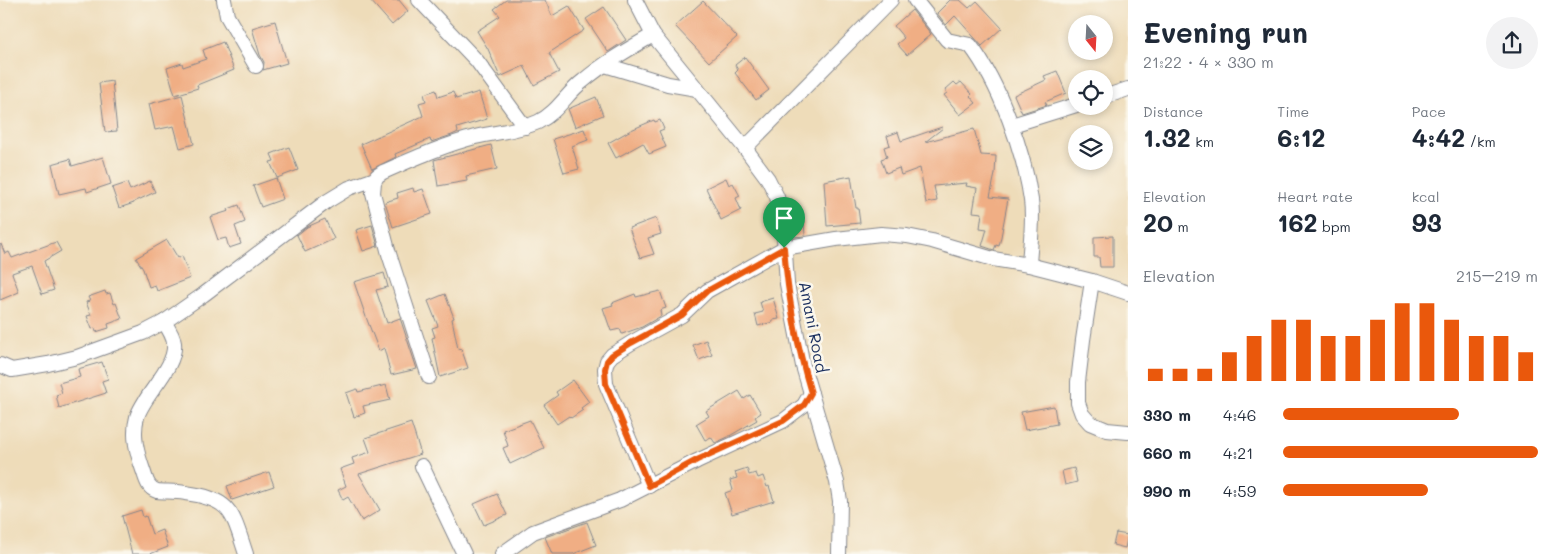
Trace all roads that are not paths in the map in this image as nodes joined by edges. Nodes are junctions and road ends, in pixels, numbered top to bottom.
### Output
1 (224, 0) edge
2 (419, 0) edge
3 (635, 0) edge
4 (891, 0) edge
5 (915, 0) edge
6 (653, 35) junction
7 (605, 65) junction
8 (256, 66) dead end
9 (697, 89) junction
10 (1128, 89) edge
11 (1113, 93) edge
12 (1068, 108) edge
13 (1012, 125) junction
14 (525, 127) junction
15 (745, 148) junction
16 (375, 179) junction
17 (784, 248) junction
18 (1029, 265) junction
19 (1092, 281) junction
20 (1128, 293) edge
21 (164, 322) junction
22 (0, 365) edge
23 (430, 377) dead end
24 (811, 393) junction
25 (1128, 432) edge
26 (422, 466) dead end
27 (649, 486) junction
28 (246, 554) edge
29 (464, 554) edge
30 (502, 554) edge
31 (839, 554) edge

1 - 8 street
2 - 14 street
3 - 6 street, Amani Road
4 - 15 street
5 - 13 street
6 - 7 street
6 - 9 street, Amani Road
7 - 9 street
7 - 14 street
9 - 15 street, Amani Road
10 - 11 street
12 - 13 street
13 - 18 street
14 - 16 street
15 - 17 street, Amani Road
16 - 21 street
16 - 23 street
17 - 18 street
17 - 24 street, Amani Road
17 - 27 street
18 - 19 street
19 - 20 street
19 - 25 street
21 - 22 street
21 - 28 street
24 - 27 street
24 - 31 street, Amani Road
26 - 29 street
27 - 30 street

